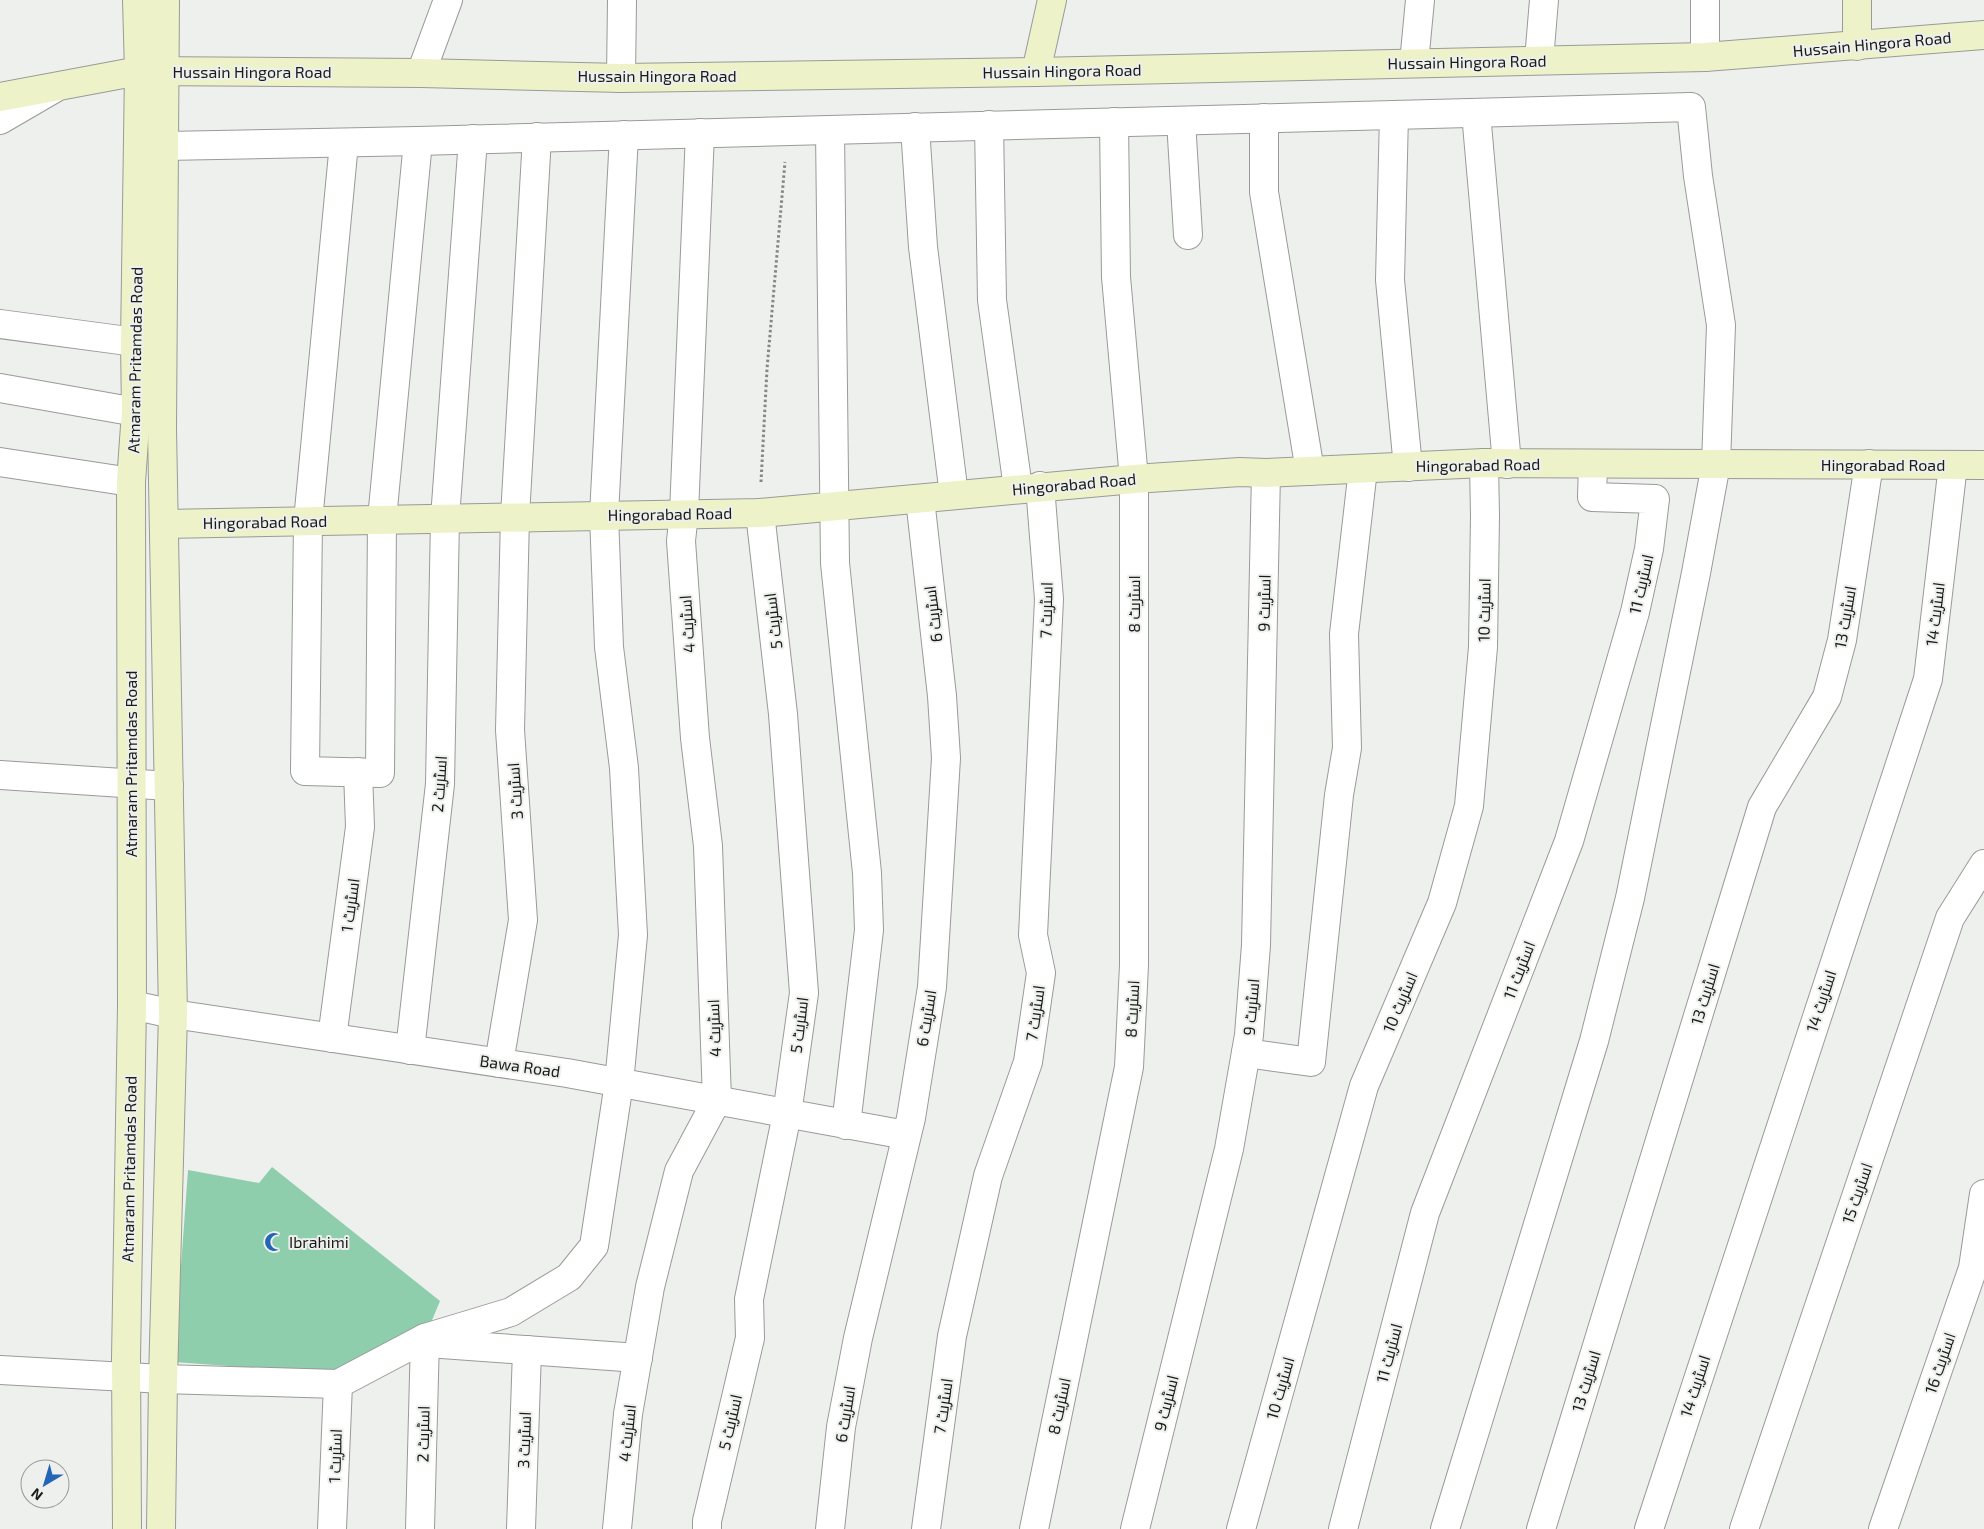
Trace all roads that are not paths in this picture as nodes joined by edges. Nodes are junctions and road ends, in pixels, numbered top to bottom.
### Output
1 (137, 0) edge
2 (165, 0) edge
3 (448, 0) edge
4 (622, 0) edge
5 (1052, 0) edge
6 (1420, 0) edge
7 (1544, 0) edge
8 (1705, 0) edge
9 (1857, 0) edge
10 (1984, 35) edge
11 (1858, 46) junction
12 (1705, 57) junction
13 (1539, 60) junction
14 (1414, 63) junction
15 (152, 71) junction
16 (1036, 72) junction
17 (421, 73) junction
18 (621, 78) junction
19 (56, 88) junction
20 (0, 97) edge
21 (1476, 113) junction
22 (1394, 115) junction
23 (1264, 118) junction
24 (0, 120) edge
25 (1181, 121) junction
26 (1114, 122) junction
27 (989, 125) junction
28 (915, 127) junction
29 (830, 130) junction
30 (700, 133) junction
31 (624, 135) junction
32 (536, 137) junction
33 (473, 139) junction
34 (418, 141) junction
35 (344, 143) junction
36 (165, 146) junction
37 (1188, 235) dead end
38 (0, 324) edge
39 (135, 342) junction
40 (0, 388) edge
41 (136, 412) junction
42 (0, 462) edge
43 (1495, 464) junction
44 (1593, 464) junction
45 (1716, 464) junction
46 (1869, 464) junction
47 (1953, 465) junction
48 (1984, 465) edge
49 (1408, 467) junction
50 (1363, 469) junction
51 (1310, 471) junction
52 (1266, 473) junction
53 (1134, 479) junction
54 (131, 482) junction
55 (1029, 487) junction
56 (954, 495) junction
57 (920, 499) junction
58 (835, 506) junction
59 (684, 513) junction
60 (760, 513) junction
61 (604, 515) junction
62 (514, 516) junction
63 (445, 518) junction
64 (382, 519) junction
65 (308, 521) junction
66 (164, 524) junction
67 (358, 772) junction
68 (0, 775) edge
69 (130, 784) junction
70 (169, 786) junction
71 (1984, 864) edge
72 (132, 1005) junction
73 (173, 1014) junction
74 (332, 1038) junction
75 (410, 1050) junction
76 (1246, 1053) junction
77 (499, 1063) junction
78 (619, 1083) junction
79 (717, 1100) junction
80 (787, 1114) junction
81 (846, 1124) junction
82 (906, 1135) junction
83 (1984, 1194) edge
84 (421, 1341) junction
85 (526, 1350) junction
86 (638, 1358) junction
87 (0, 1370) edge
88 (126, 1376) junction
89 (163, 1378) junction
90 (338, 1384) junction
91 (127, 1529) edge
92 (161, 1529) edge
93 (332, 1529) edge
94 (420, 1529) edge
95 (521, 1529) edge
96 (617, 1529) edge
97 (707, 1529) edge
98 (830, 1529) edge
99 (926, 1529) edge
100 (1034, 1529) edge
101 (1135, 1529) edge
102 (1241, 1529) edge
103 (1342, 1529) edge
104 (1445, 1529) edge
105 (1541, 1529) edge
106 (1649, 1529) edge
107 (1744, 1529) edge
108 (1883, 1529) edge

1 - 15 street, Atmaram Pritamdas Road
2 - 15 street, Atmaram Pritamdas Road
3 - 17 street
4 - 18 street
5 - 16 street
6 - 14 street
7 - 13 street
8 - 12 street
9 - 11 street
10 - 11 street, Hussain Hingora Road
11 - 12 street, Hussain Hingora Road
12 - 13 street, Hussain Hingora Road
13 - 14 street, Hussain Hingora Road
14 - 16 street, Hussain Hingora Road
15 - 17 street, Hussain Hingora Road
15 - 19 street, Hussain Hingora Road
15 - 36 street, Atmaram Pritamdas Road
15 - 39 street, Atmaram Pritamdas Road
16 - 18 street, Hussain Hingora Road
17 - 18 street, Hussain Hingora Road
19 - 20 street, Hussain Hingora Road
19 - 24 street
21 - 22 street
21 - 43 street, اسٹریٹ 10
21 - 45 street
22 - 23 street
22 - 49 street
23 - 25 street
23 - 51 street
25 - 26 street
25 - 37 street
26 - 27 street
26 - 53 street, اسٹریٹ 8
27 - 28 street
27 - 55 street, اسٹریٹ 7
28 - 29 street
28 - 56 street
29 - 30 street
29 - 58 street
30 - 31 street
30 - 59 street, اسٹریٹ 4
31 - 32 street
31 - 61 street
32 - 33 street
32 - 62 street, اسٹریٹ 3
33 - 34 street
33 - 63 street, اسٹریٹ 2
34 - 35 street
34 - 64 street
35 - 36 street
35 - 65 street
36 - 66 street, Atmaram Pritamdas Road
38 - 39 street
39 - 41 street, Atmaram Pritamdas Road
40 - 41 street
41 - 54 street, Atmaram Pritamdas Road
42 - 54 street
43 - 44 street, Hingorabad Road
43 - 49 street, Hingorabad Road
43 - 102 street, اسٹریٹ 10
44 - 45 street, Hingorabad Road
44 - 103 street, اسٹریٹ 11
45 - 46 street, Hingorabad Road
45 - 104 street
46 - 47 street, Hingorabad Road
46 - 105 street, اسٹریٹ 13
47 - 48 street, Hingorabad Road
47 - 106 street, اسٹریٹ 14
49 - 50 street, Hingorabad Road
50 - 51 street, Hingorabad Road
50 - 76 street
51 - 52 street, Hingorabad Road
52 - 53 street, Hingorabad Road
52 - 76 street, اسٹریٹ 9
53 - 55 street, Hingorabad Road
53 - 100 street, اسٹریٹ 8
54 - 69 street, Atmaram Pritamdas Road
55 - 56 street, Hingorabad Road
55 - 99 street, اسٹریٹ 7
56 - 57 street, Hingorabad Road
57 - 58 street, Hingorabad Road
57 - 82 street, اسٹریٹ 6
58 - 60 street, Hingorabad Road
58 - 81 street
59 - 60 street, Hingorabad Road
59 - 61 street, Hingorabad Road
59 - 79 street, اسٹریٹ 4
60 - 80 street, اسٹریٹ 5
61 - 62 street, Hingorabad Road
61 - 78 street
62 - 63 street, Hingorabad Road
62 - 77 street, اسٹریٹ 3
63 - 64 street, Hingorabad Road
63 - 75 street, اسٹریٹ 2
64 - 65 street, Hingorabad Road
64 - 67 street
65 - 66 street, Hingorabad Road
65 - 67 street
66 - 70 street, Atmaram Pritamdas Road
67 - 74 street, اسٹریٹ 1
68 - 69 street
69 - 70 street
69 - 72 street, Atmaram Pritamdas Road
70 - 73 street, Atmaram Pritamdas Road
71 - 107 street, اسٹریٹ 15
72 - 73 street, Bawa Road
72 - 88 street, Atmaram Pritamdas Road
73 - 74 street, Bawa Road
73 - 89 street, Atmaram Pritamdas Road
74 - 75 street, Bawa Road
75 - 77 street, Bawa Road
76 - 101 street, اسٹریٹ 9
77 - 78 street, Bawa Road
78 - 79 street, Bawa Road
78 - 84 street
79 - 80 street, Bawa Road
79 - 86 street, اسٹریٹ 4
80 - 81 street, Bawa Road
80 - 97 street, اسٹریٹ 5
81 - 82 street, Bawa Road
82 - 98 street, اسٹریٹ 6
83 - 108 street, اسٹریٹ 16
84 - 85 street
84 - 90 street
84 - 94 street, اسٹریٹ 2
85 - 86 street
85 - 95 street, اسٹریٹ 3
86 - 96 street, اسٹریٹ 4
87 - 88 street
88 - 89 street
88 - 91 street, Atmaram Pritamdas Road
89 - 90 street
89 - 92 street, Atmaram Pritamdas Road
90 - 93 street, اسٹریٹ 1

